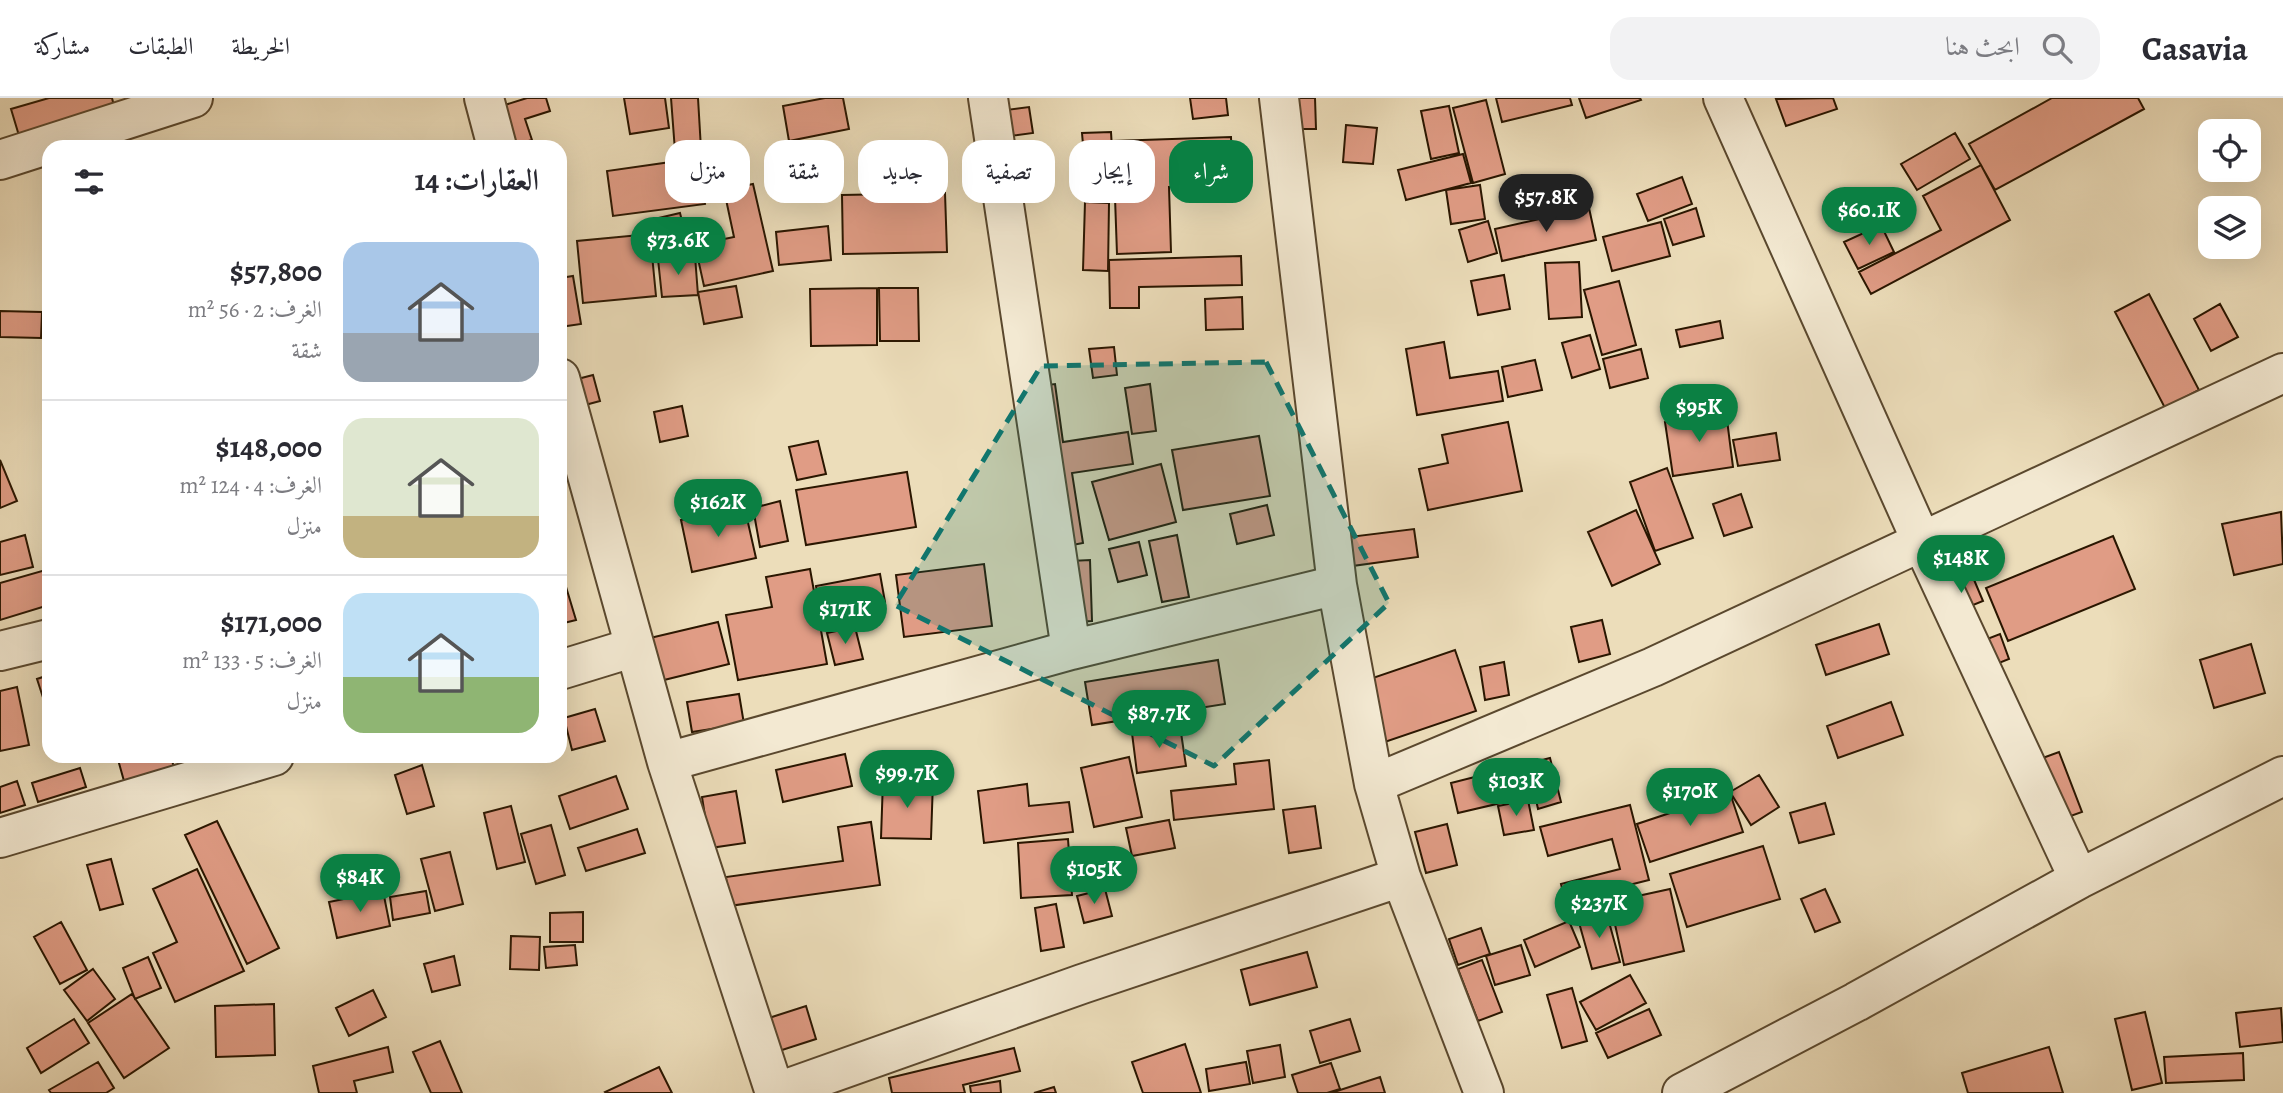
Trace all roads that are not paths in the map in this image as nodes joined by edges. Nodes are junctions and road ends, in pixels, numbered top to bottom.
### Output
1 (193, 98) edge
2 (484, 98) edge
3 (988, 98) edge
4 (1279, 98) edge
5 (1723, 98) edge
6 (62, 140) edge
7 (495, 140) edge
8 (42, 147) edge
9 (0, 160) edge
10 (2283, 373) edge
11 (567, 432) edge
12 (575, 493) edge
13 (1922, 540) junction
14 (1337, 585) junction
15 (42, 641) edge
16 (635, 647) junction
17 (1071, 650) junction
18 (0, 651) edge
19 (567, 668) edge
20 (667, 762) junction
21 (251, 763) edge
22 (2283, 776) edge
23 (1374, 784) junction
24 (0, 838) edge
25 (1401, 877) junction
26 (2080, 879) junction
27 (775, 1093) edge
28 (1484, 1093) edge
29 (1682, 1093) edge

1 - 6 street
2 - 7 street
3 - 17 street
4 - 14 street
5 - 13 street
8 - 9 street
10 - 13 street
11 - 12 street
12 - 16 street
13 - 23 street
13 - 26 street
14 - 17 street
14 - 23 street
15 - 18 street
16 - 19 street
16 - 20 street
17 - 20 street
20 - 27 street
21 - 24 street
22 - 26 street
23 - 25 street
25 - 27 street
25 - 28 street
26 - 29 street

